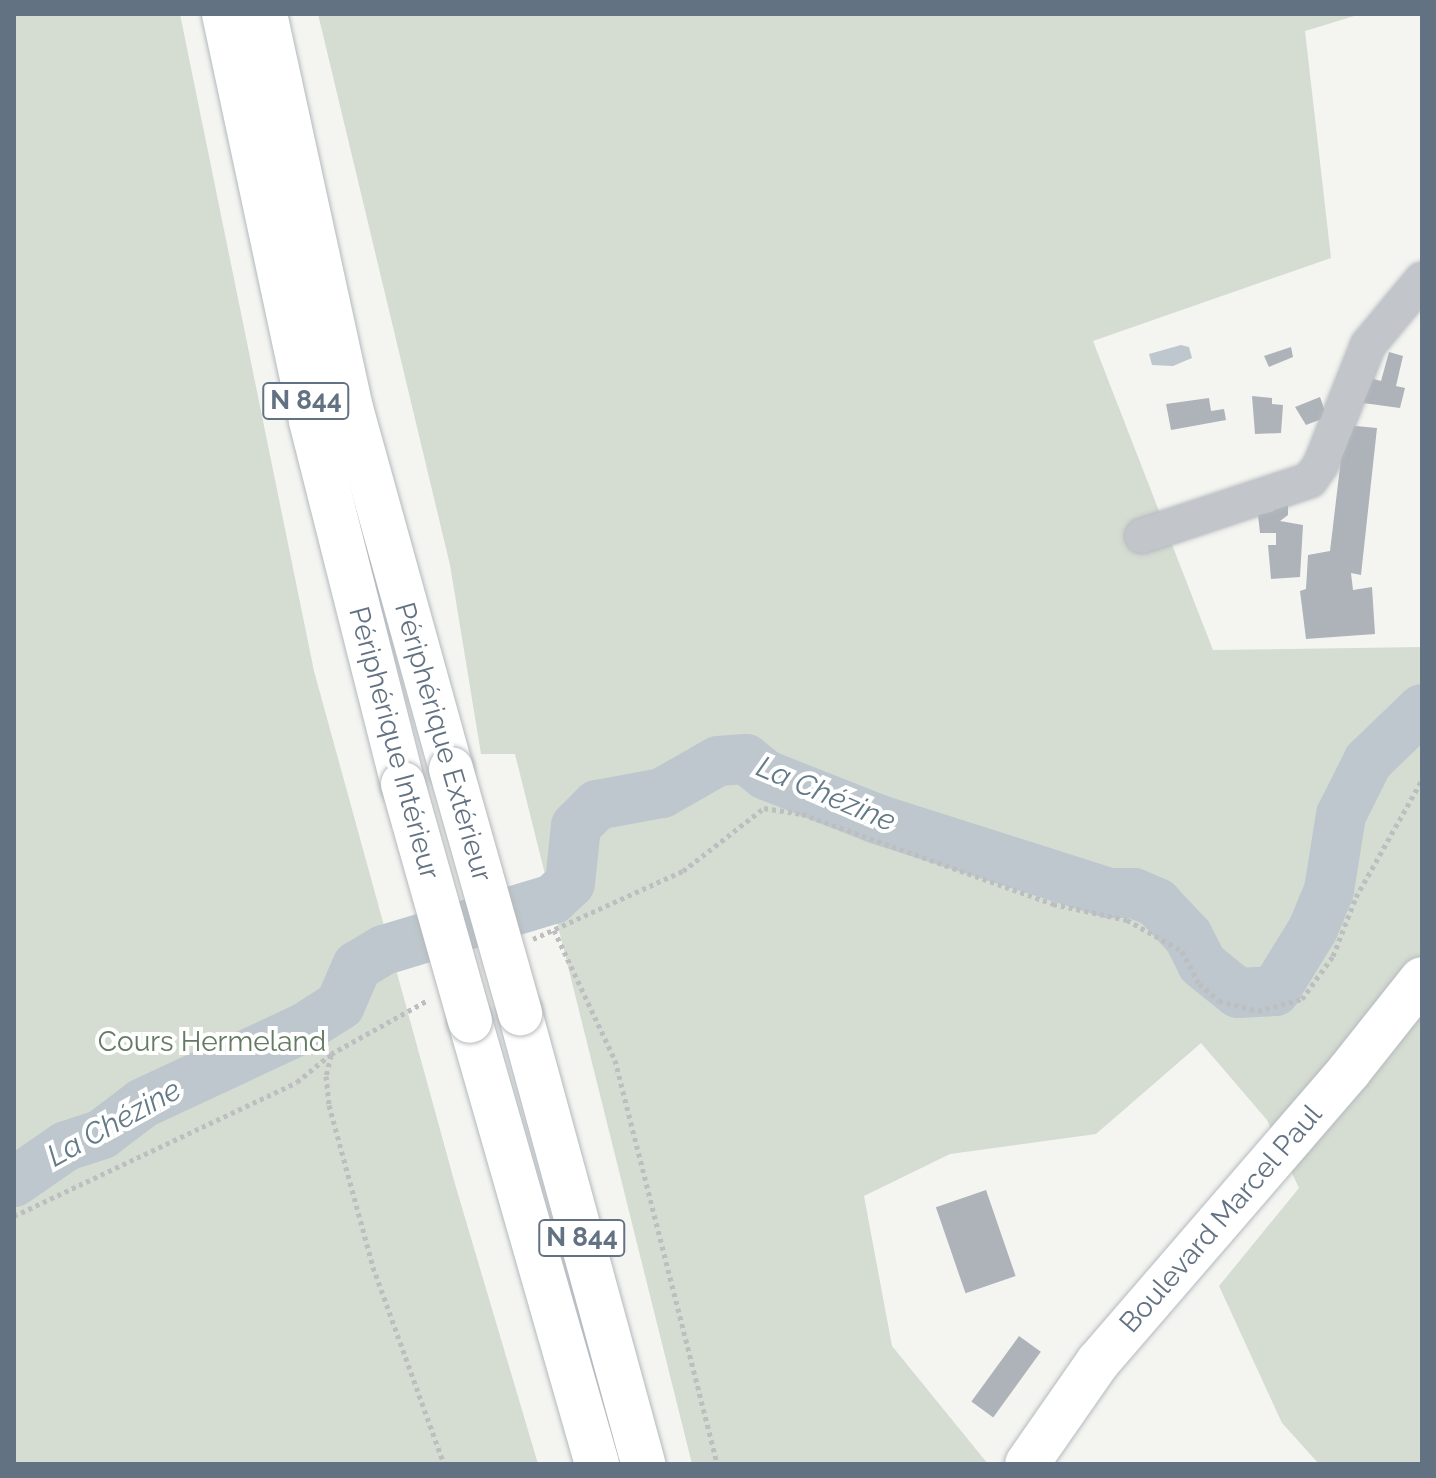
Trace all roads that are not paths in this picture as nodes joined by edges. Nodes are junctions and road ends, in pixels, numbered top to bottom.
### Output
1 (224, 14) edge
2 (265, 14) edge
3 (1422, 280) edge
4 (1142, 536) dead end
5 (1422, 979) edge
6 (597, 1464) edge
7 (643, 1464) edge
8 (1027, 1464) edge

1 - 6 main road, Périphérique Intérieur / N 844, bridge
2 - 7 main road, Périphérique Extérieur / N 844, bridge
3 - 4 street
5 - 8 main road, Boulevard Marcel Paul

